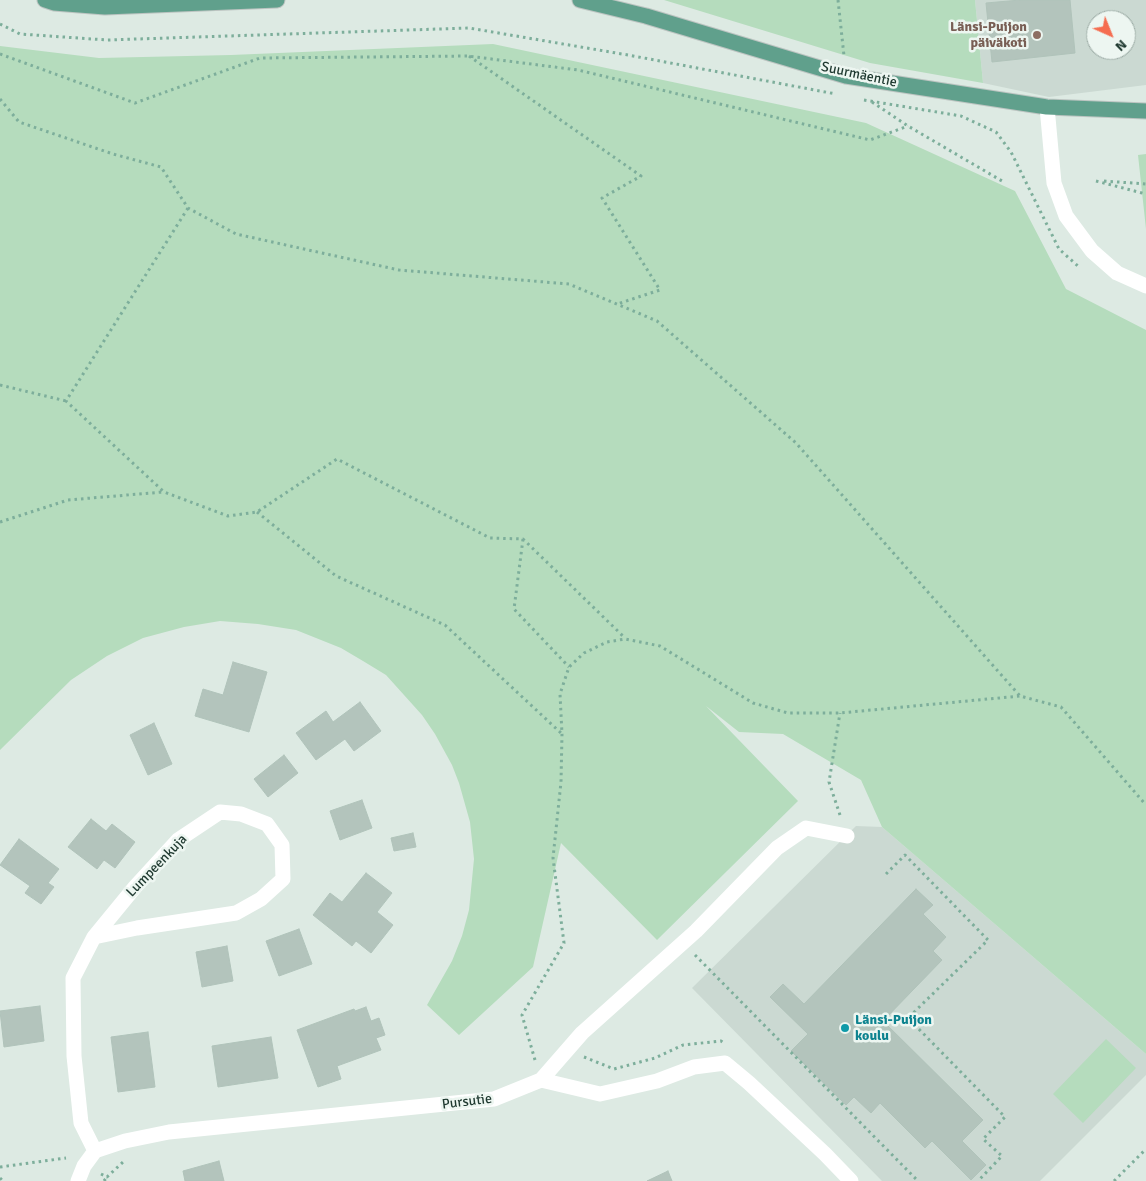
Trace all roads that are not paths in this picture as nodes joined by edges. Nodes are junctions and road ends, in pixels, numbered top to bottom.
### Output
1 (45, 0) edge
2 (277, 0) edge
3 (580, 0) edge
4 (105, 4) edge
5 (1047, 107) junction
6 (1146, 111) edge
7 (1146, 286) edge
8 (847, 836) road end
9 (94, 937) junction
10 (541, 1080) junction
11 (95, 1151) junction
12 (78, 1181) edge
13 (851, 1181) edge

1 - 4 main road
2 - 4 main road
3 - 5 main road, Suurmäentie
5 - 6 main road, Suurmäentie
5 - 7 street
8 - 10 street
9 - 9 street, Lumpeenkuja
9 - 11 street, Lumpeenkuja
10 - 11 street, Pursutie
10 - 13 street
11 - 12 street

